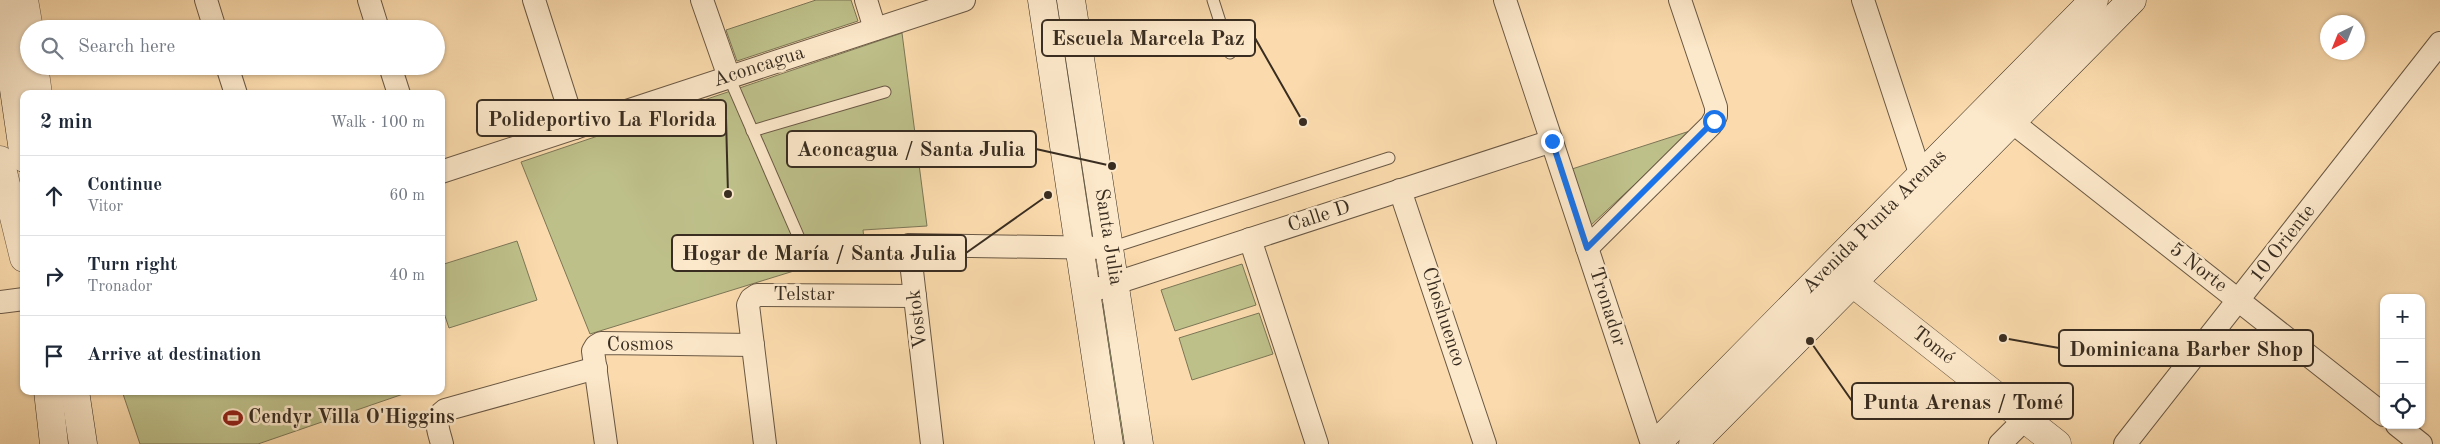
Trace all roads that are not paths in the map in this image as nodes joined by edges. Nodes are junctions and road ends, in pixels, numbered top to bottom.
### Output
1 (1, 0) edge
2 (24, 0) edge
3 (206, 0) edge
4 (368, 0) edge
5 (534, 0) edge
6 (702, 0) edge
7 (866, 0) edge
8 (964, 0) edge
9 (1042, 0) edge
10 (1071, 0) edge
11 (1213, 0) edge
12 (1505, 0) edge
13 (1680, 0) edge
14 (1863, 0) edge
15 (2094, 0) edge
16 (2132, 0) edge
17 (27, 20) edge
18 (212, 20) edge
19 (375, 20) edge
20 (875, 29) junction
21 (2440, 43) edge
22 (1230, 53) dead end
23 (35, 75) edge
24 (230, 75) edge
25 (393, 75) edge
26 (729, 77) junction
27 (37, 90) edge
28 (235, 90) edge
29 (398, 90) edge
30 (885, 92) dead end
31 (2012, 122) junction
32 (575, 128) junction
33 (752, 130) junction
34 (20, 131) edge
35 (1552, 141) junction
36 (1390, 158) dead end
37 (0, 160) edge
38 (445, 171) edge
39 (1921, 176) junction
40 (1400, 190) junction
41 (799, 238) dead end
42 (1250, 239) junction
43 (20, 242) edge
44 (1079, 247) junction
45 (1110, 248) junction
46 (1587, 248) junction
47 (1842, 274) junction
48 (1115, 283) junction
49 (1086, 293) junction
50 (915, 296) junction
51 (20, 299) edge
52 (2238, 300) junction
53 (0, 302) edge
54 (753, 345) junction
55 (596, 368) junction
56 (48, 395) edge
57 (76, 395) edge
58 (2380, 412) edge
59 (2025, 419) junction
60 (2402, 429) edge
61 (54, 444) edge
62 (83, 444) edge
63 (442, 444) edge
64 (606, 444) edge
65 (766, 444) edge
66 (932, 444) edge
67 (1109, 444) edge
68 (1139, 444) edge
69 (1317, 444) edge
70 (1485, 444) edge
71 (1654, 444) edge
72 (1693, 444) edge
73 (2000, 444) edge
74 (2057, 444) edge
75 (2125, 444) edge
76 (2421, 444) edge

1 - 34 main road
2 - 17 main road
3 - 18 street
4 - 19 street
5 - 32 street
6 - 26 street
7 - 20 street
8 - 20 street, Aconcagua
9 - 44 main road, Santa Julia
10 - 45 main road, Santa Julia
11 - 22 lane
12 - 35 street, Tronador
13 - 46 street
14 - 39 street
15 - 39 main road, Avenida Punta Arenas
16 - 31 main road, Avenida Punta Arenas
20 - 26 street, Aconcagua
21 - 52 street, 10 Oriente
23 - 27 main road
24 - 28 street
25 - 29 street
26 - 32 street, Aconcagua
26 - 33 lane
30 - 33 lane
31 - 47 main road, Avenida Punta Arenas
31 - 52 street, 5 Norte
32 - 38 street, Aconcagua
33 - 41 lane
35 - 40 street, Calle D
35 - 46 street, Tronador
36 - 45 lane
37 - 43 main road
39 - 47 main road, Avenida Punta Arenas
40 - 42 street, Calle D
40 - 70 street, Choshuenco
42 - 48 street, Calle D
42 - 69 street
44 - 45 street, Vostok
44 - 49 main road, Santa Julia
44 - 50 street, Vostok
45 - 48 main road, Santa Julia
46 - 71 street, Tronador
47 - 59 main road, Tomé
47 - 71 main road, Avenida Punta Arenas
47 - 72 main road, Avenida Punta Arenas
48 - 49 street, Calle D
48 - 68 main road, Santa Julia
49 - 67 main road, Santa Julia
50 - 54 street, Telstar
50 - 66 street, Vostok
51 - 53 street
52 - 58 street, 5 Norte
52 - 75 street, 10 Oriente
54 - 55 street, Cosmos
54 - 65 street, Telstar
55 - 63 street
55 - 64 street, Cosmos
56 - 61 main road
57 - 62 main road
59 - 73 street
59 - 74 main road, Tomé
60 - 76 street

